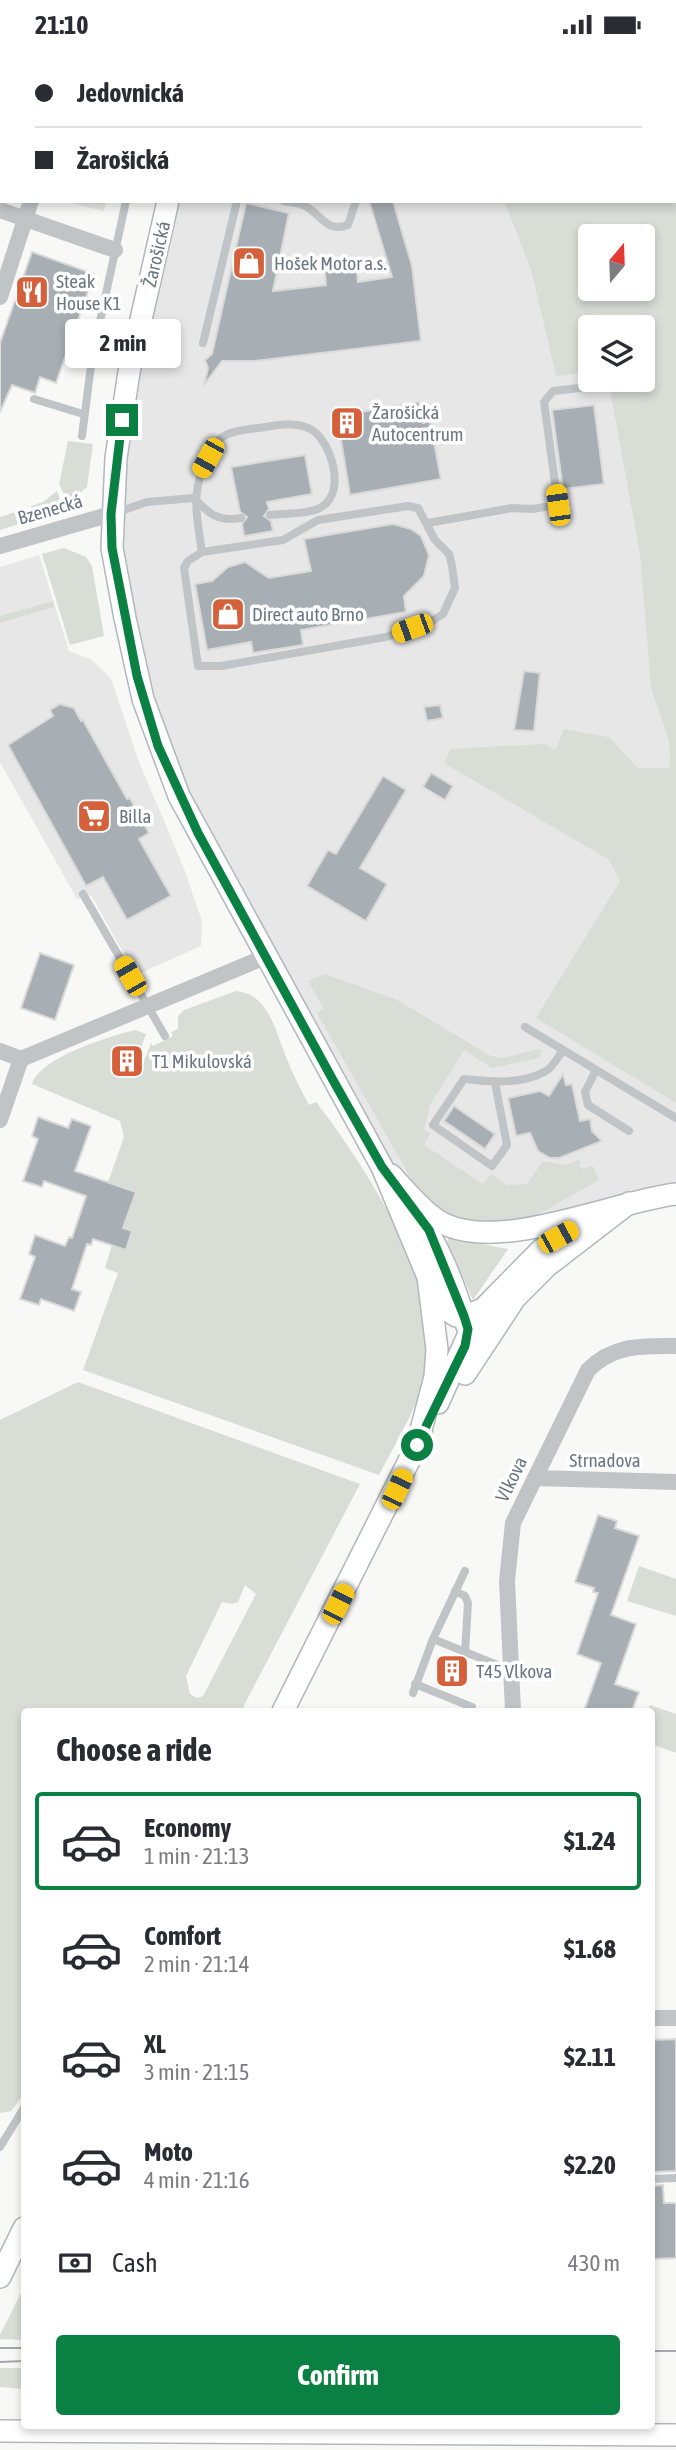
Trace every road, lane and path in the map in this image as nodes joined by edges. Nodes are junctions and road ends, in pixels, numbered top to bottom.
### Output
1 (30, 203) edge
2 (126, 203) edge
3 (168, 203) edge
4 (237, 203) edge
5 (292, 203) edge
6 (355, 203) edge
7 (0, 210) edge
8 (26, 220) junction
9 (114, 250) junction
10 (0, 297) edge
11 (204, 344) dead end
12 (578, 388) edge
13 (34, 399) dead end
14 (83, 414) junction
15 (82, 436) dead end
16 (194, 498) junction
17 (316, 509) junction
18 (111, 514) junction
19 (270, 515) dead end
20 (241, 518) dead end
21 (318, 520) junction
22 (428, 523) junction
23 (0, 546) edge
24 (202, 552) junction
25 (83, 894) dead end
26 (265, 957) junction
27 (148, 1006) junction
28 (525, 1027) dead end
29 (165, 1036) dead end
30 (564, 1050) junction
31 (0, 1052) edge
32 (20, 1059) junction
33 (596, 1070) junction
34 (495, 1083) junction
35 (676, 1118) edge
36 (0, 1120) edge
37 (629, 1131) dead end
38 (382, 1167) junction
39 (676, 1194) edge
40 (629, 1203) junction
41 (428, 1277) junction
42 (474, 1313) junction
43 (676, 1346) edge
44 (417, 1445) junction
45 (535, 1478) junction
46 (676, 1482) edge
47 (465, 1571) dead end
48 (456, 1591) junction
49 (433, 1639) junction
50 (465, 1653) junction
51 (510, 1670) junction
52 (472, 1706) dead end
53 (285, 1708) edge
54 (513, 1708) edge
55 (676, 2017) edge
56 (655, 2018) edge
57 (21, 2113) edge
58 (0, 2147) edge
59 (676, 2178) edge
60 (655, 2179) edge
61 (21, 2237) edge
62 (0, 2277) edge
63 (0, 2431) edge
64 (676, 2435) edge
65 (411, 2441) edge

1 - 8 street
2 - 9 lane
3 - 18 main road, Žarošická
4 - 11 lane
5 - 6 lane
7 - 8 street
8 - 9 street
8 - 10 street
9 - 14 lane
12 - 22 lane
13 - 14 lane
14 - 15 lane
16 - 17 lane
16 - 18 lane
16 - 20 lane
16 - 24 lane
17 - 19 lane
17 - 21 lane
18 - 23 street, Bzenecká
18 - 26 main road, Žarošická
21 - 22 lane
21 - 24 lane
22 - 24 lane
25 - 27 lane
26 - 27 street
26 - 38 main road, Žarošická
27 - 29 lane
27 - 32 street
28 - 30 lane
30 - 33 lane
30 - 34 lane
31 - 32 street
32 - 36 street
33 - 35 lane
33 - 37 lane
34 - 34 lane
38 - 40 main road
38 - 41 main road
38 - 42 main road
39 - 40 main road
40 - 42 main road
40 - 44 main road
41 - 42 main road
41 - 44 main road
42 - 44 main road
43 - 45 street, Vlkova
44 - 53 main road
45 - 46 street, Strnadova
45 - 51 street, Vlkova
47 - 48 lane
48 - 49 lane
48 - 50 lane
49 - 50 lane
49 - 52 lane
50 - 51 lane
51 - 54 street, Vlkova
55 - 56 street
57 - 58 lane
59 - 60 lane
61 - 62 main road
63 - 65 main road
64 - 65 main road

